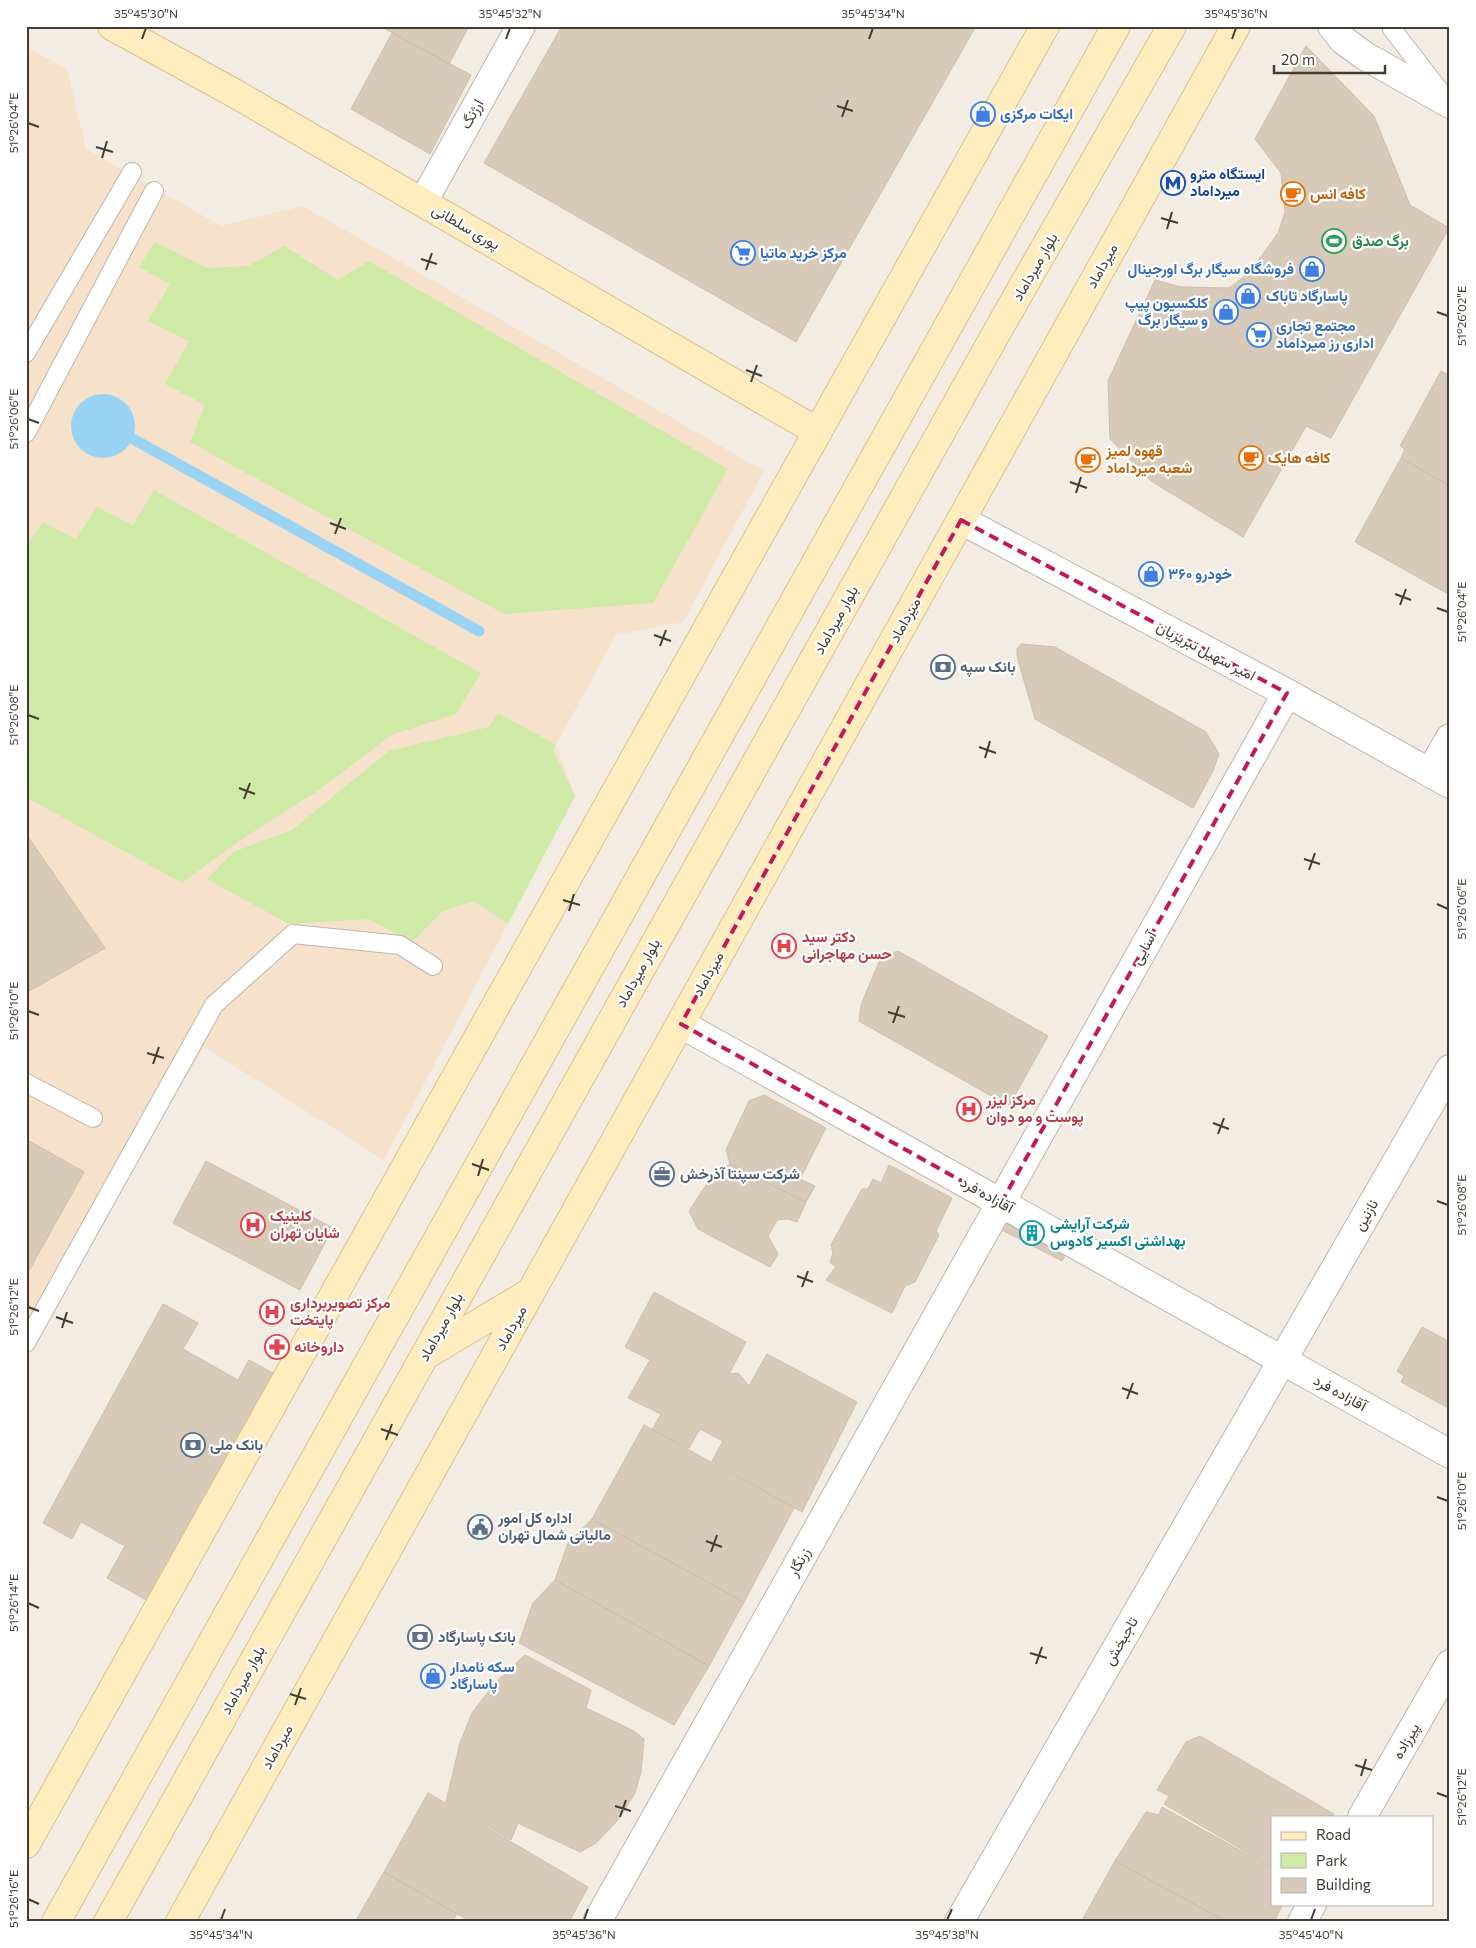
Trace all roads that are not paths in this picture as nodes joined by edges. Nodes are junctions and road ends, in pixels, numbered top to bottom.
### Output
1 (112, 26) edge
2 (521, 26) edge
3 (1045, 26) edge
4 (1116, 26) edge
5 (1172, 26) edge
6 (1236, 26) edge
7 (1332, 26) edge
8 (1393, 26) edge
9 (1450, 104) edge
10 (132, 172) dead end
11 (154, 190) dead end
12 (423, 202) junction
13 (26, 353) edge
14 (818, 432) junction
15 (26, 433) edge
16 (961, 520) junction
17 (1287, 694) junction
18 (1450, 738) edge
19 (1440, 779) edge
20 (433, 966) dead end
21 (681, 1024) junction
22 (1450, 1069) edge
23 (26, 1083) edge
24 (93, 1118) dead end
25 (1001, 1202) junction
26 (532, 1291) junction
27 (26, 1343) edge
28 (424, 1355) junction
29 (1282, 1360) junction
30 (1450, 1454) edge
31 (1450, 1664) edge
32 (34, 1813) edge
33 (1363, 1816) edge
34 (26, 1844) edge
35 (1311, 1906) edge
36 (56, 1922) edge
37 (108, 1922) edge
38 (180, 1922) edge
39 (597, 1922) edge
40 (959, 1922) edge
41 (1302, 1922) edge

1 - 12 main road, پوری سلطانی
2 - 12 street, ارژنگ
3 - 14 main road
4 - 36 main road
5 - 28 main road, بلوار میرداماد
6 - 16 main road, میرداماد
7 - 9 street
8 - 9 lane
10 - 13 lane
11 - 15 lane
12 - 14 main road, پوری سلطانی
14 - 32 main road
16 - 17 street, امیر سهیل تبریزیان
16 - 21 main road, میرداماد
17 - 19 street, امیر سهیل تبریزیان
17 - 25 street, آسایی
18 - 19 street
20 - 27 lane
21 - 25 street, آقازاده فرد
21 - 26 main road, میرداماد
22 - 29 street, نازنین
23 - 24 lane
25 - 29 street, آقازاده فرد
25 - 39 street, زرنگار
26 - 28 main road
26 - 38 main road, میرداماد
28 - 37 main road, بلوار میرداماد
29 - 30 street, آقازاده فرد
29 - 40 street, تاجبخش
31 - 33 street, پیرزاده
32 - 34 main road
35 - 41 street

